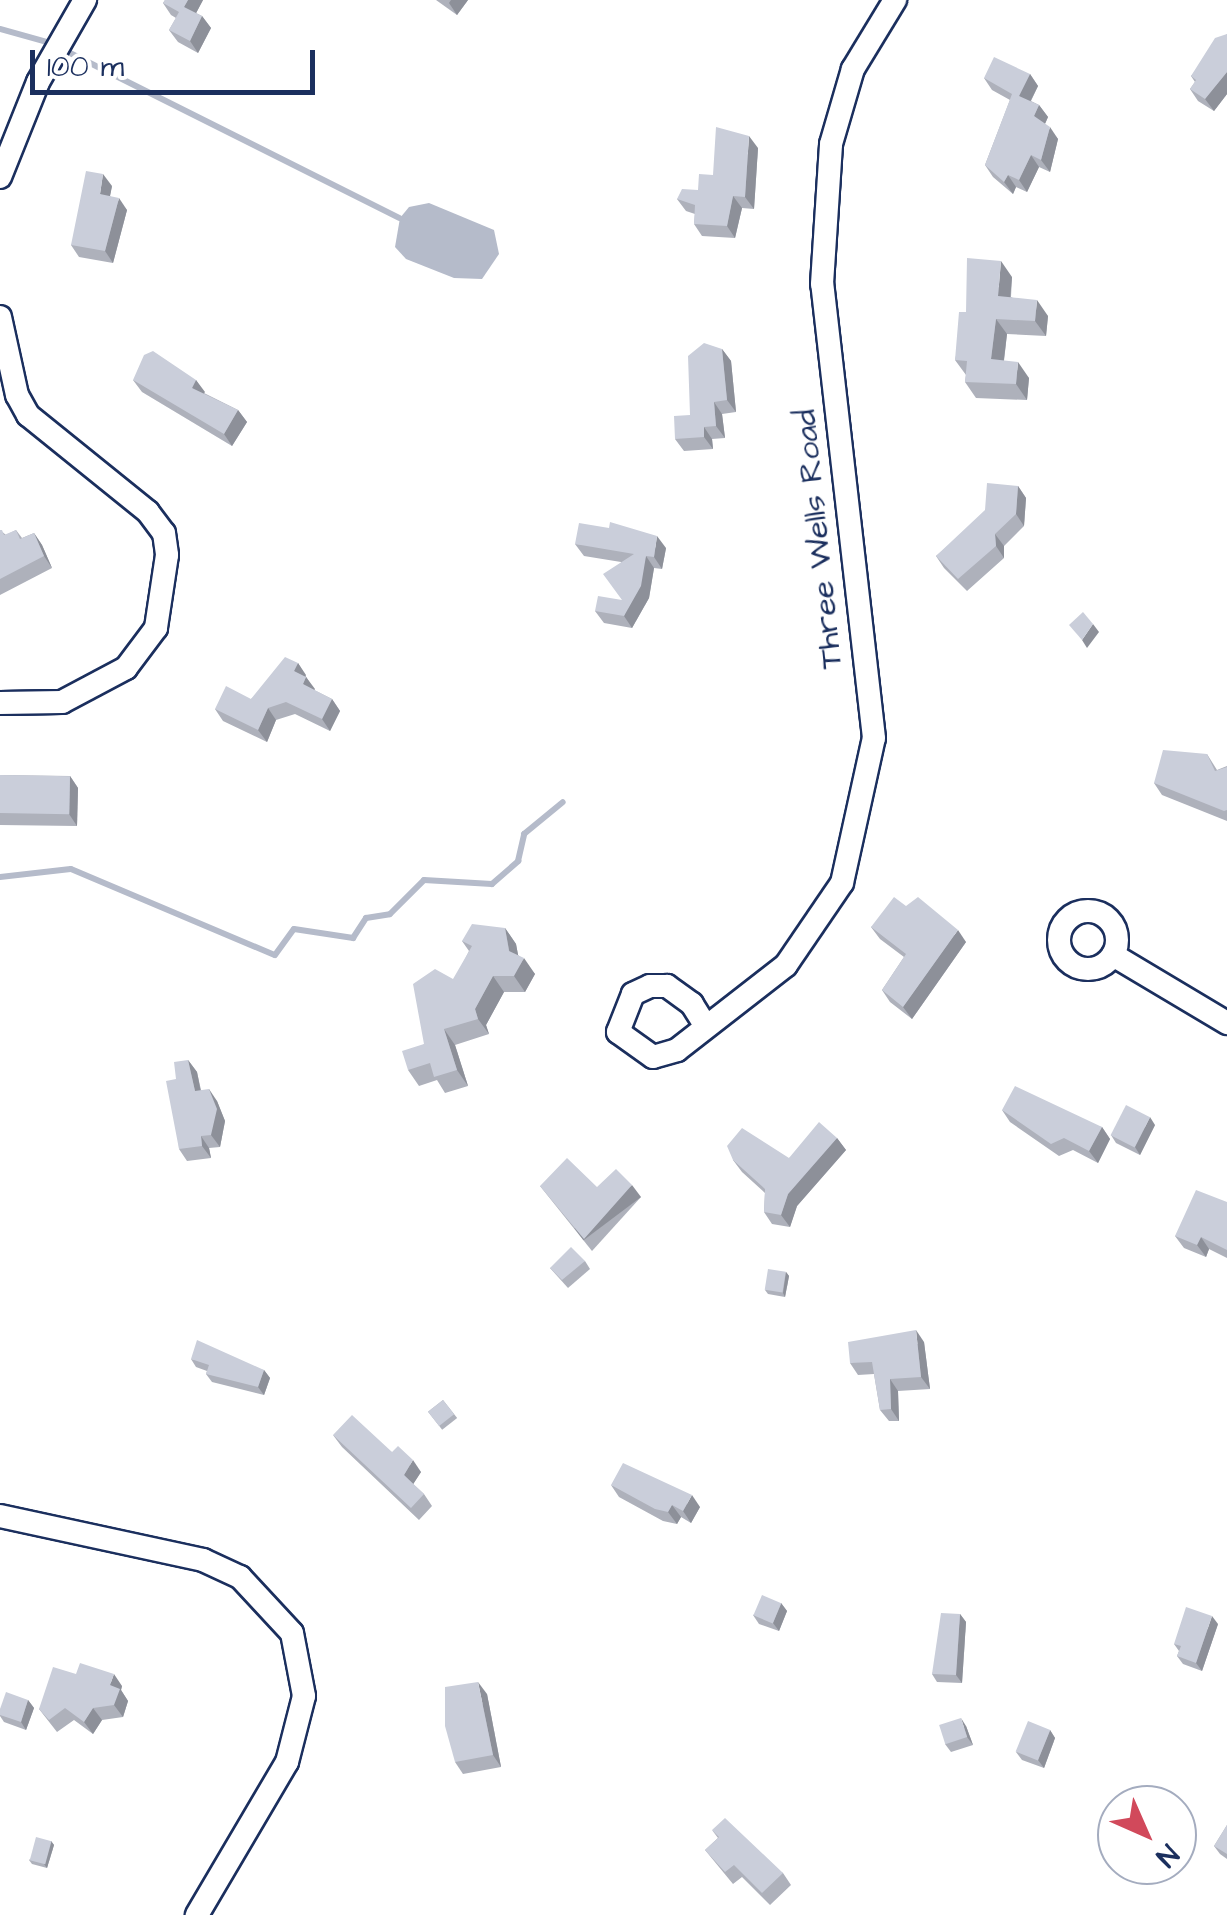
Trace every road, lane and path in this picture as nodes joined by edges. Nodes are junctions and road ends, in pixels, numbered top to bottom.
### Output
1 (86, 0) edge
2 (895, 0) edge
3 (0, 177) edge
4 (0, 317) edge
5 (0, 703) edge
6 (1113, 954) dead end
7 (1227, 1023) edge
8 (705, 1025) dead end
9 (0, 1516) edge
10 (197, 1915) edge

1 - 3 street
2 - 8 street, Three Wells Road
4 - 5 street
6 - 7 street
9 - 10 street

